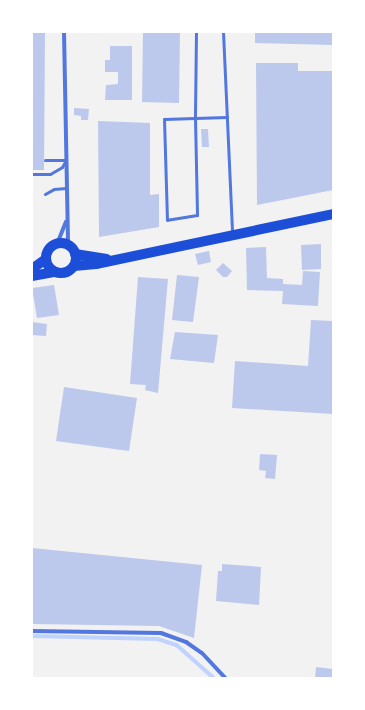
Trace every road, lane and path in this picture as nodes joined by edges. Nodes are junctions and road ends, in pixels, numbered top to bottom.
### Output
1 (64, 32) edge
2 (196, 32) edge
3 (224, 32) edge
4 (195, 118) junction
5 (227, 118) junction
6 (44, 160) dead end
7 (66, 160) junction
8 (32, 174) edge
9 (66, 188) junction
10 (44, 194) dead end
11 (333, 214) edge
12 (66, 220) junction
13 (232, 234) junction
14 (57, 244) junction
15 (68, 245) junction
16 (75, 254) junction
17 (46, 259) junction
18 (113, 260) junction
19 (74, 266) junction
20 (32, 268) edge
21 (54, 272) junction
22 (32, 276) edge
23 (32, 631) edge
24 (225, 678) edge

1 - 7 street
2 - 4 lane
3 - 5 lane
4 - 4 lane
4 - 5 lane
5 - 13 lane
6 - 7 lane
7 - 8 lane
7 - 9 street
9 - 10 lane
9 - 12 street
11 - 13 main road
12 - 14 street
12 - 15 street
13 - 18 main road
14 - 15 main road
14 - 17 main road
15 - 16 main road
16 - 18 main road
16 - 19 main road
17 - 20 main road
17 - 21 main road
18 - 19 main road
19 - 21 main road
21 - 22 main road
23 - 24 street

